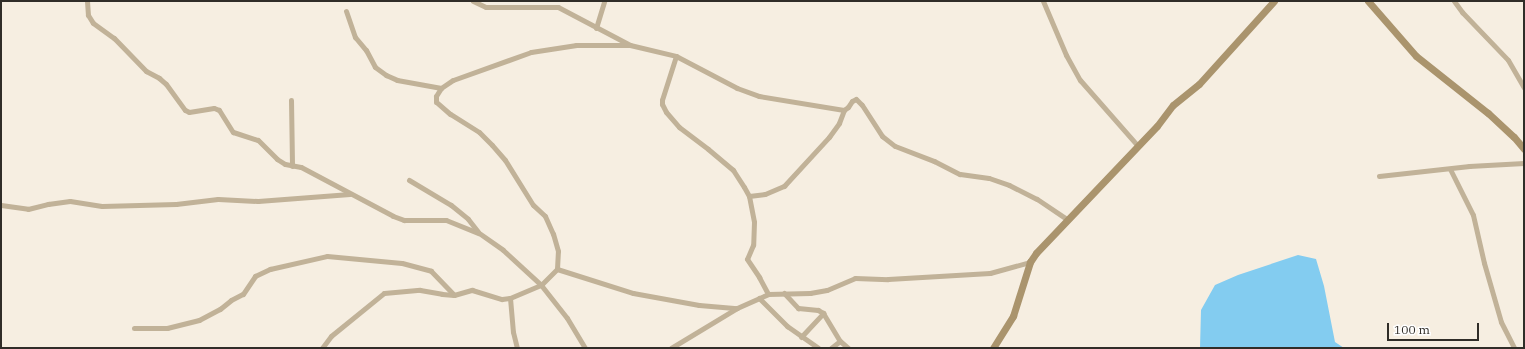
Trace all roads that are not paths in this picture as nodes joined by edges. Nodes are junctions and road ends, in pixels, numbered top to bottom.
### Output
1 (87, 1) edge
2 (473, 1) edge
3 (604, 1) edge
4 (1043, 1) edge
5 (1274, 1) edge
6 (1368, 1) edge
7 (1454, 1) edge
8 (346, 11) dead end
9 (596, 28) junction
10 (630, 45) junction
11 (676, 56) junction
12 (441, 88) junction
13 (1524, 88) edge
14 (291, 100) dead end
15 (844, 110) junction
16 (1138, 146) junction
17 (1524, 149) edge
18 (1524, 163) edge
19 (292, 166) junction
20 (1450, 169) junction
21 (1379, 176) dead end
22 (410, 180) dead end
23 (351, 194) junction
24 (749, 196) junction
25 (1, 205) edge
26 (1067, 219) junction
27 (479, 233) junction
28 (1030, 262) junction
29 (557, 269) junction
30 (542, 284) junction
31 (784, 293) junction
32 (768, 294) junction
33 (454, 295) junction
34 (510, 298) junction
35 (759, 298) junction
36 (737, 308) junction
37 (822, 313) junction
38 (134, 328) dead end
39 (801, 337) junction
40 (840, 341) junction
41 (322, 348) edge
42 (516, 348) edge
43 (585, 348) edge
44 (671, 348) edge
45 (818, 348) edge
46 (832, 348) edge
47 (848, 348) edge
48 (993, 348) edge
49 (1514, 348) edge

1 - 19 street
2 - 9 street
3 - 9 street
4 - 16 street
5 - 16 street
6 - 17 street
7 - 13 street
8 - 12 street
9 - 10 street
10 - 11 street
10 - 12 street
11 - 15 street
11 - 24 street
12 - 29 street
14 - 19 street
15 - 24 street
15 - 26 street
16 - 26 street
18 - 20 street
19 - 23 street
20 - 21 street
20 - 49 street
22 - 27 street
23 - 25 street
23 - 27 street
24 - 32 street
26 - 28 street
27 - 30 street
28 - 31 street
28 - 48 street
29 - 30 street
29 - 36 street
30 - 34 street
30 - 43 street
31 - 32 street
31 - 37 street
32 - 35 street
33 - 34 street
33 - 38 street
33 - 41 street
34 - 42 street
35 - 36 street
35 - 39 street
36 - 44 street
37 - 39 street
37 - 40 street
39 - 45 street
40 - 46 street
40 - 47 street

